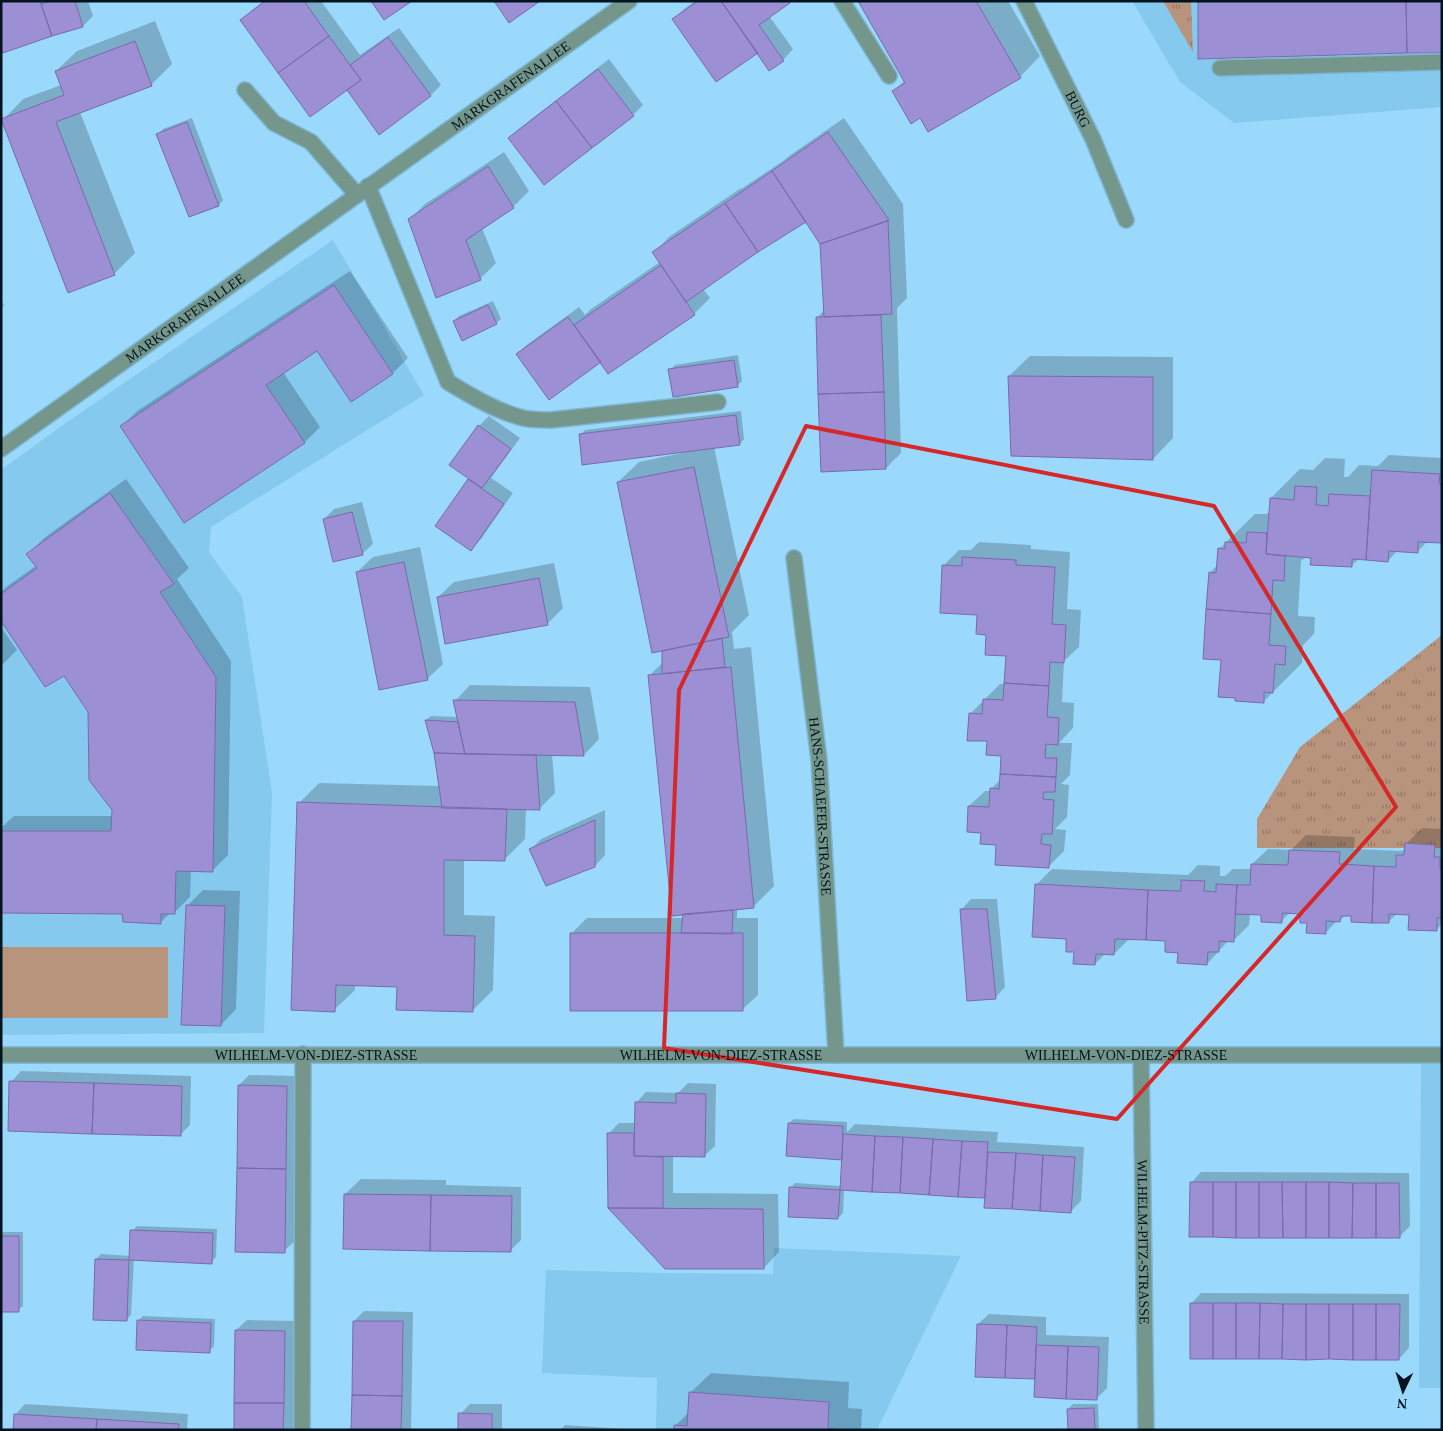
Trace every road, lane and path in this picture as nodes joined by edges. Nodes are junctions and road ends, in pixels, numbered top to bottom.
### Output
1 (629, 1) edge
2 (842, 1) edge
3 (1024, 1) edge
4 (1442, 62) edge
5 (1220, 68) dead end
6 (888, 76) dead end
7 (245, 90) dead end
8 (362, 191) junction
9 (1126, 220) dead end
10 (718, 402) dead end
11 (1, 449) edge
12 (794, 558) dead end
13 (303, 1054) junction
14 (1, 1055) edge
15 (836, 1055) junction
16 (1442, 1055) edge
17 (1141, 1056) junction
18 (302, 1430) edge
19 (1146, 1430) edge

1 - 8 street, MARKGRAFENALLEE
2 - 6 street
3 - 9 street, BURG
4 - 5 street
7 - 8 street
8 - 10 street
8 - 11 street, MARKGRAFENALLEE
12 - 15 street, HANS-SCHAEFER-STRASSE
13 - 14 street, WILHELM-VON-DIEZ-STRASSE
13 - 15 street, WILHELM-VON-DIEZ-STRASSE
13 - 18 street
15 - 17 street, WILHELM-VON-DIEZ-STRASSE
16 - 17 street, WILHELM-VON-DIEZ-STRASSE
17 - 19 street, WILHELM-PITZ-STRASSE

